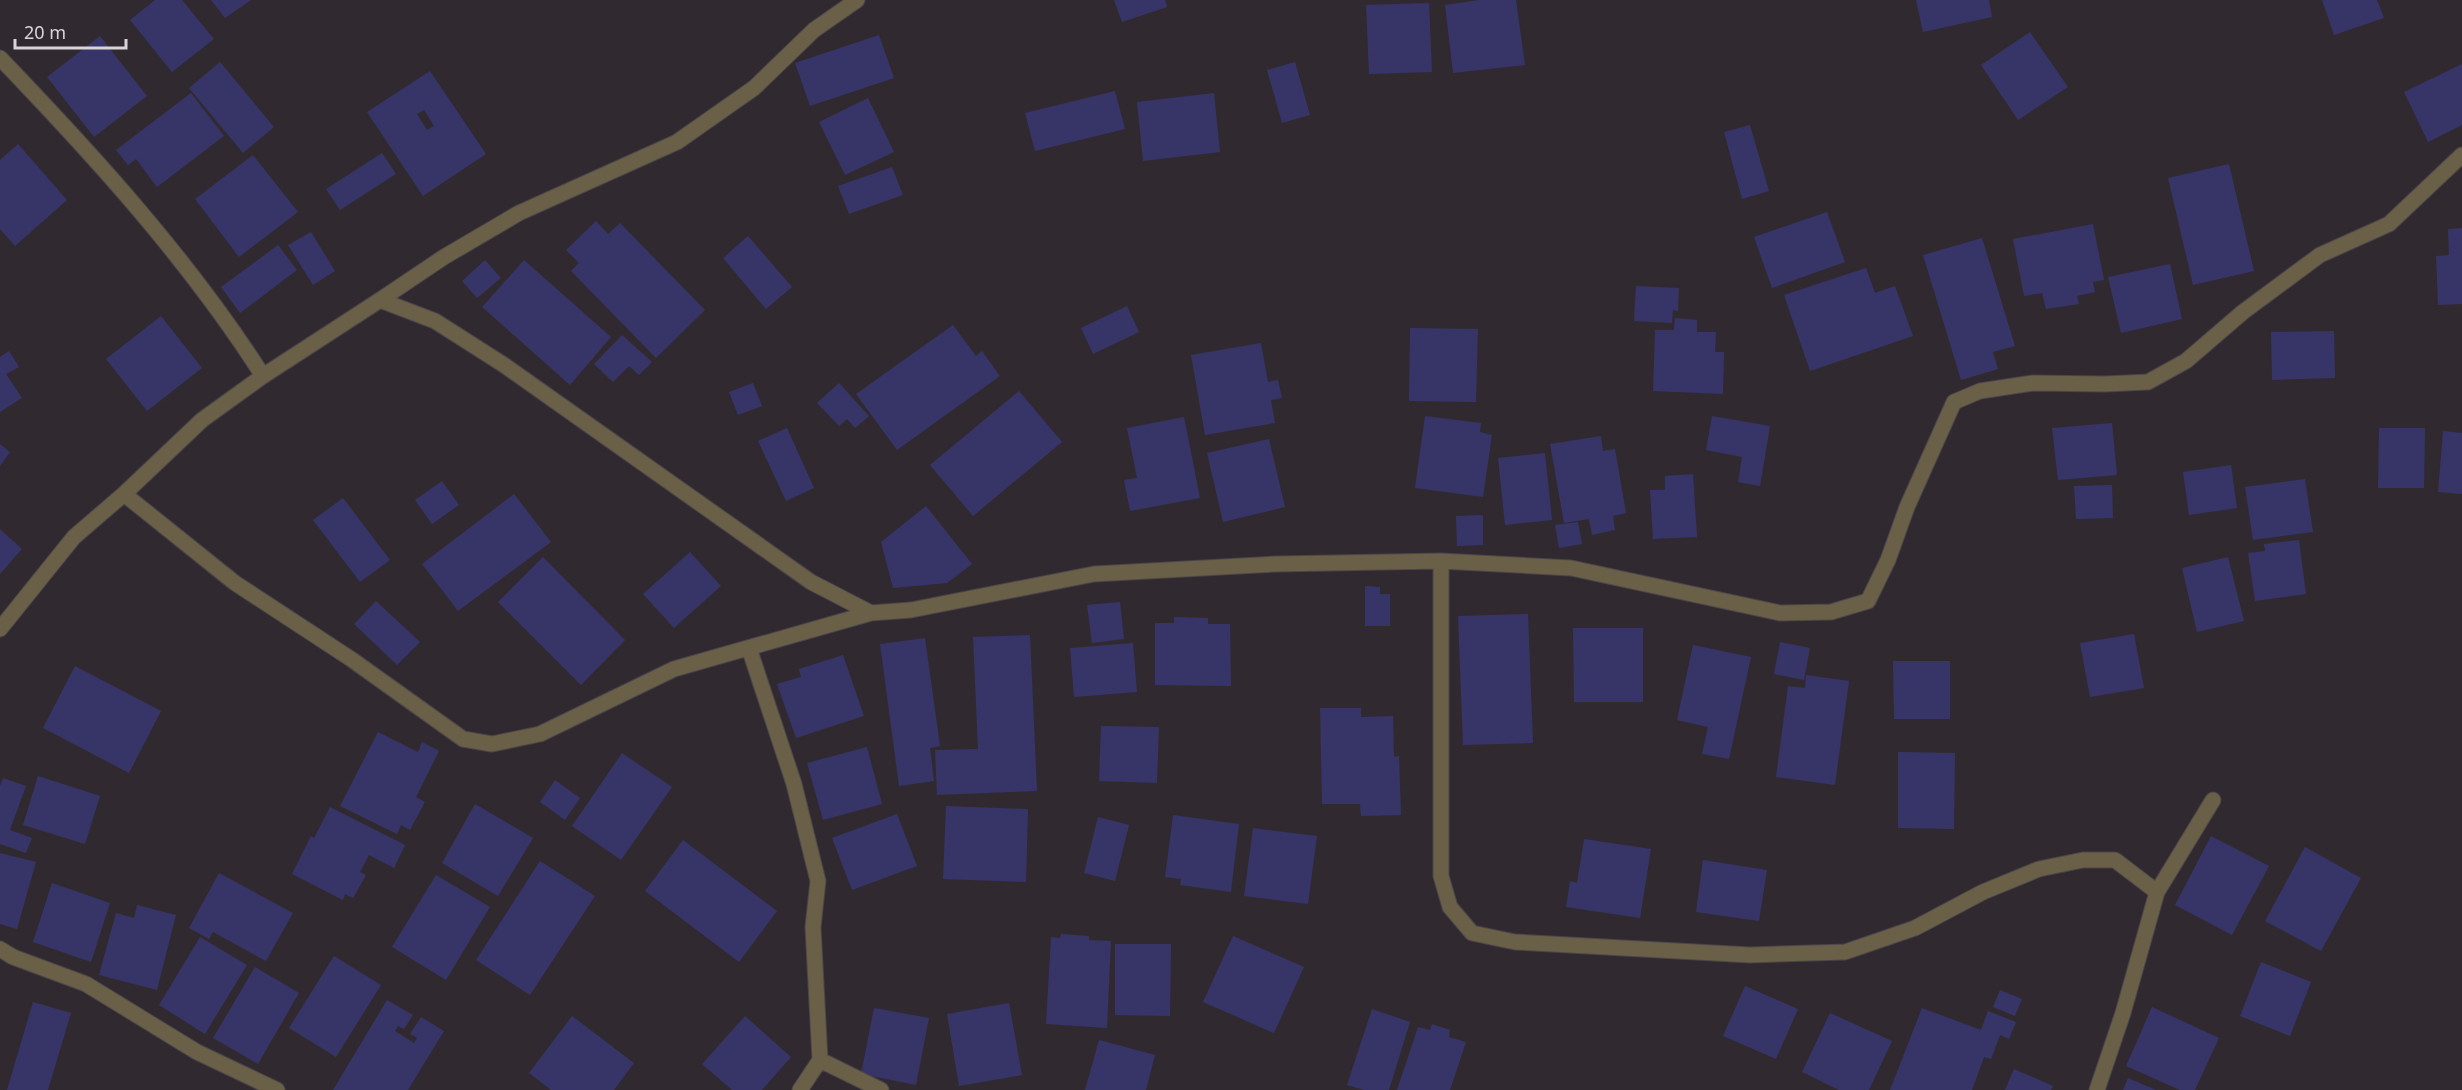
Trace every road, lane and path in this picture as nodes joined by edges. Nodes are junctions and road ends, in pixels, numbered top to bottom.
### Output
1 (857, 0) edge
2 (0, 58) edge
3 (2462, 155) edge
4 (380, 300) junction
5 (263, 376) junction
6 (124, 494) junction
7 (1442, 561) junction
8 (871, 613) junction
9 (0, 629) edge
10 (749, 648) junction
11 (2213, 800) dead end
12 (2157, 892) junction
13 (0, 950) edge
14 (820, 1060) junction
15 (277, 1090) edge
16 (800, 1090) edge
17 (880, 1090) edge
18 (2097, 1090) edge

1 - 4 street
2 - 5 street
3 - 7 street
4 - 5 street
4 - 8 street
5 - 6 street
6 - 9 street
6 - 10 street
7 - 8 street
7 - 12 street
8 - 10 street
10 - 14 street
11 - 12 street
12 - 18 street
13 - 15 street
14 - 16 street
14 - 17 street

